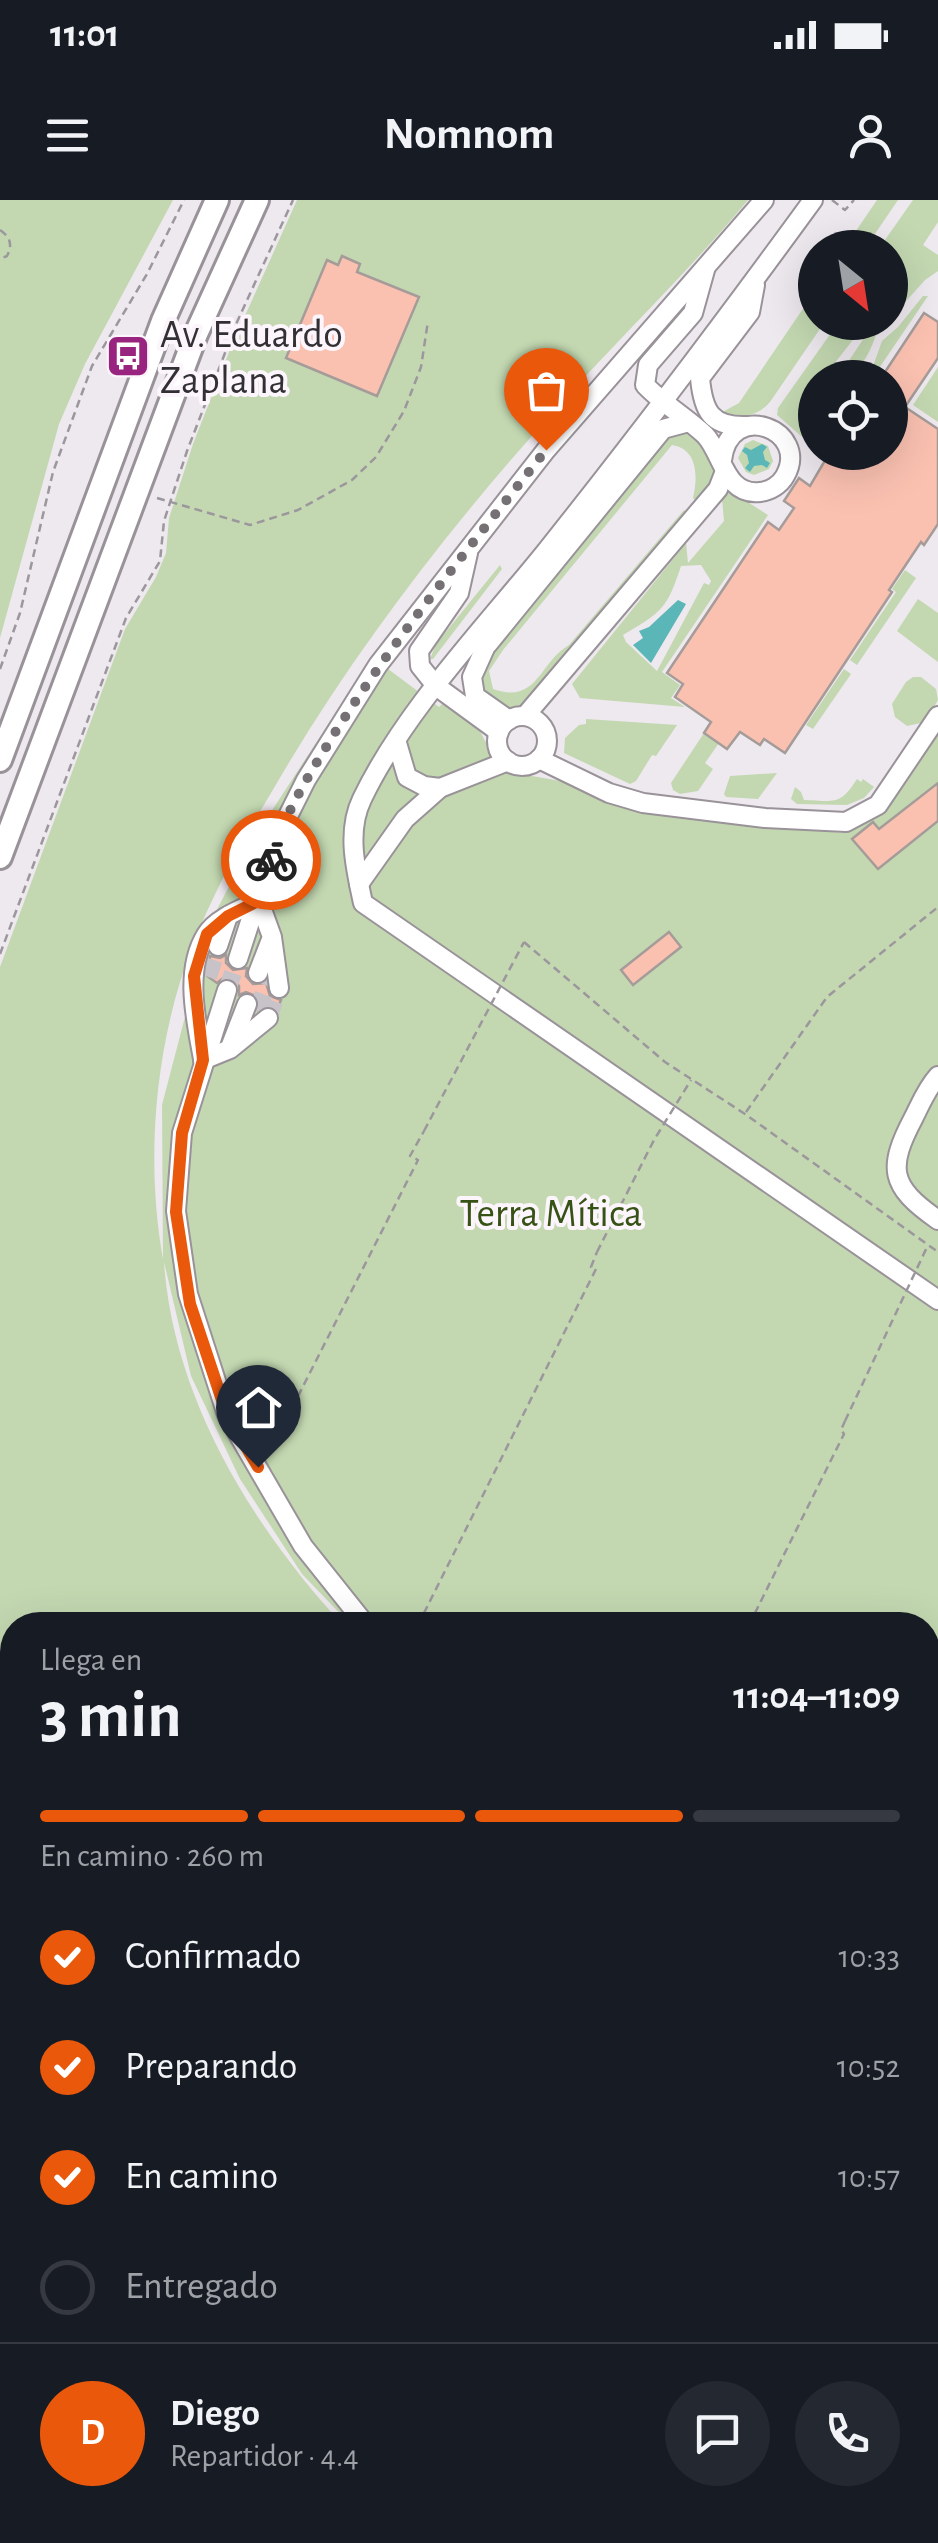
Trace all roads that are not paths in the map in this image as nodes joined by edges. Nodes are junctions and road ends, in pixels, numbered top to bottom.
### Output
1 (217, 200) edge
2 (257, 200) edge
3 (764, 200) edge
4 (813, 200) edge
5 (706, 266) junction
6 (756, 278) junction
7 (661, 401) junction
8 (689, 422) junction
9 (747, 426) junction
10 (724, 466) junction
11 (612, 492) junction
12 (582, 506) junction
13 (470, 548) junction
14 (498, 611) junction
15 (488, 644) junction
16 (436, 686) junction
17 (938, 716) edge
18 (511, 723) junction
19 (397, 743) junction
20 (539, 759) junction
21 (0, 760) edge
22 (508, 762) junction
23 (440, 788) junction
24 (0, 857) edge
25 (359, 884) junction
26 (249, 910) junction
27 (272, 937) junction
28 (248, 967) junction
29 (237, 997) junction
30 (196, 1012) junction
31 (199, 1037) junction
32 (216, 1054) junction
33 (938, 1076) edge
34 (935, 1216) edge
35 (938, 1300) edge
36 (356, 1612) edge

1 - 21 main road
2 - 24 main road
3 - 5 lane
4 - 6 lane
5 - 7 lane
5 - 13 lane
6 - 7 lane
6 - 9 lane
7 - 8 lane
7 - 12 lane
8 - 10 lane
8 - 11 lane
9 - 10 lane
9 - 10 lane
10 - 18 lane
11 - 12 lane
11 - 15 lane
12 - 14 lane
13 - 16 lane
13 - 26 lane
14 - 15 lane
14 - 16 lane
15 - 18 lane
16 - 18 lane
16 - 19 lane
17 - 20 lane
18 - 20 lane
18 - 22 lane
19 - 23 lane
19 - 25 lane
20 - 22 lane
22 - 23 lane
23 - 25 lane
25 - 35 lane
26 - 27 lane
26 - 28 lane
26 - 28 lane
26 - 30 lane
27 - 28 lane
27 - 28 lane
29 - 30 lane
29 - 31 lane
29 - 32 lane
29 - 32 lane
29 - 32 lane
30 - 31 lane
31 - 32 lane
32 - 36 lane
33 - 34 lane

